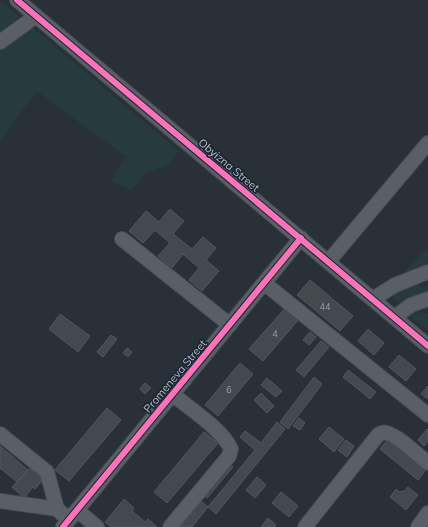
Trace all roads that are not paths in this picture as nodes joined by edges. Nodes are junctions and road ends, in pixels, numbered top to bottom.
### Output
1 (21, 1) edge
2 (36, 16) junction
3 (0, 42) edge
4 (428, 143) edge
5 (301, 238) junction
6 (122, 239) dead end
7 (328, 262) junction
8 (428, 272) edge
9 (264, 283) junction
10 (372, 299) junction
11 (428, 299) edge
12 (395, 317) junction
13 (230, 325) junction
14 (428, 346) edge
15 (172, 394) junction
16 (428, 415) edge
17 (0, 434) edge
18 (428, 463) edge
19 (0, 501) edge
20 (57, 508) junction
21 (428, 513) edge
22 (69, 519) edge
23 (96, 527) edge
24 (170, 527) edge
25 (305, 527) edge
26 (418, 527) edge

1 - 2 street, Obyizna Street
2 - 3 street
2 - 5 street, Obyizna Street
4 - 7 street
5 - 7 street, Obyizna Street
5 - 9 street, Promeneva Street
6 - 13 street
7 - 10 street, Obyizna Street
8 - 10 street
9 - 13 street, Promeneva Street
9 - 16 street
10 - 12 street, Obyizna Street
11 - 12 street
12 - 14 street, Obyizna Street
13 - 15 street, Promeneva Street
15 - 22 street, Promeneva Street
15 - 24 street
17 - 20 street
18 - 25 street
19 - 20 street
20 - 22 street
21 - 26 street
22 - 23 street

